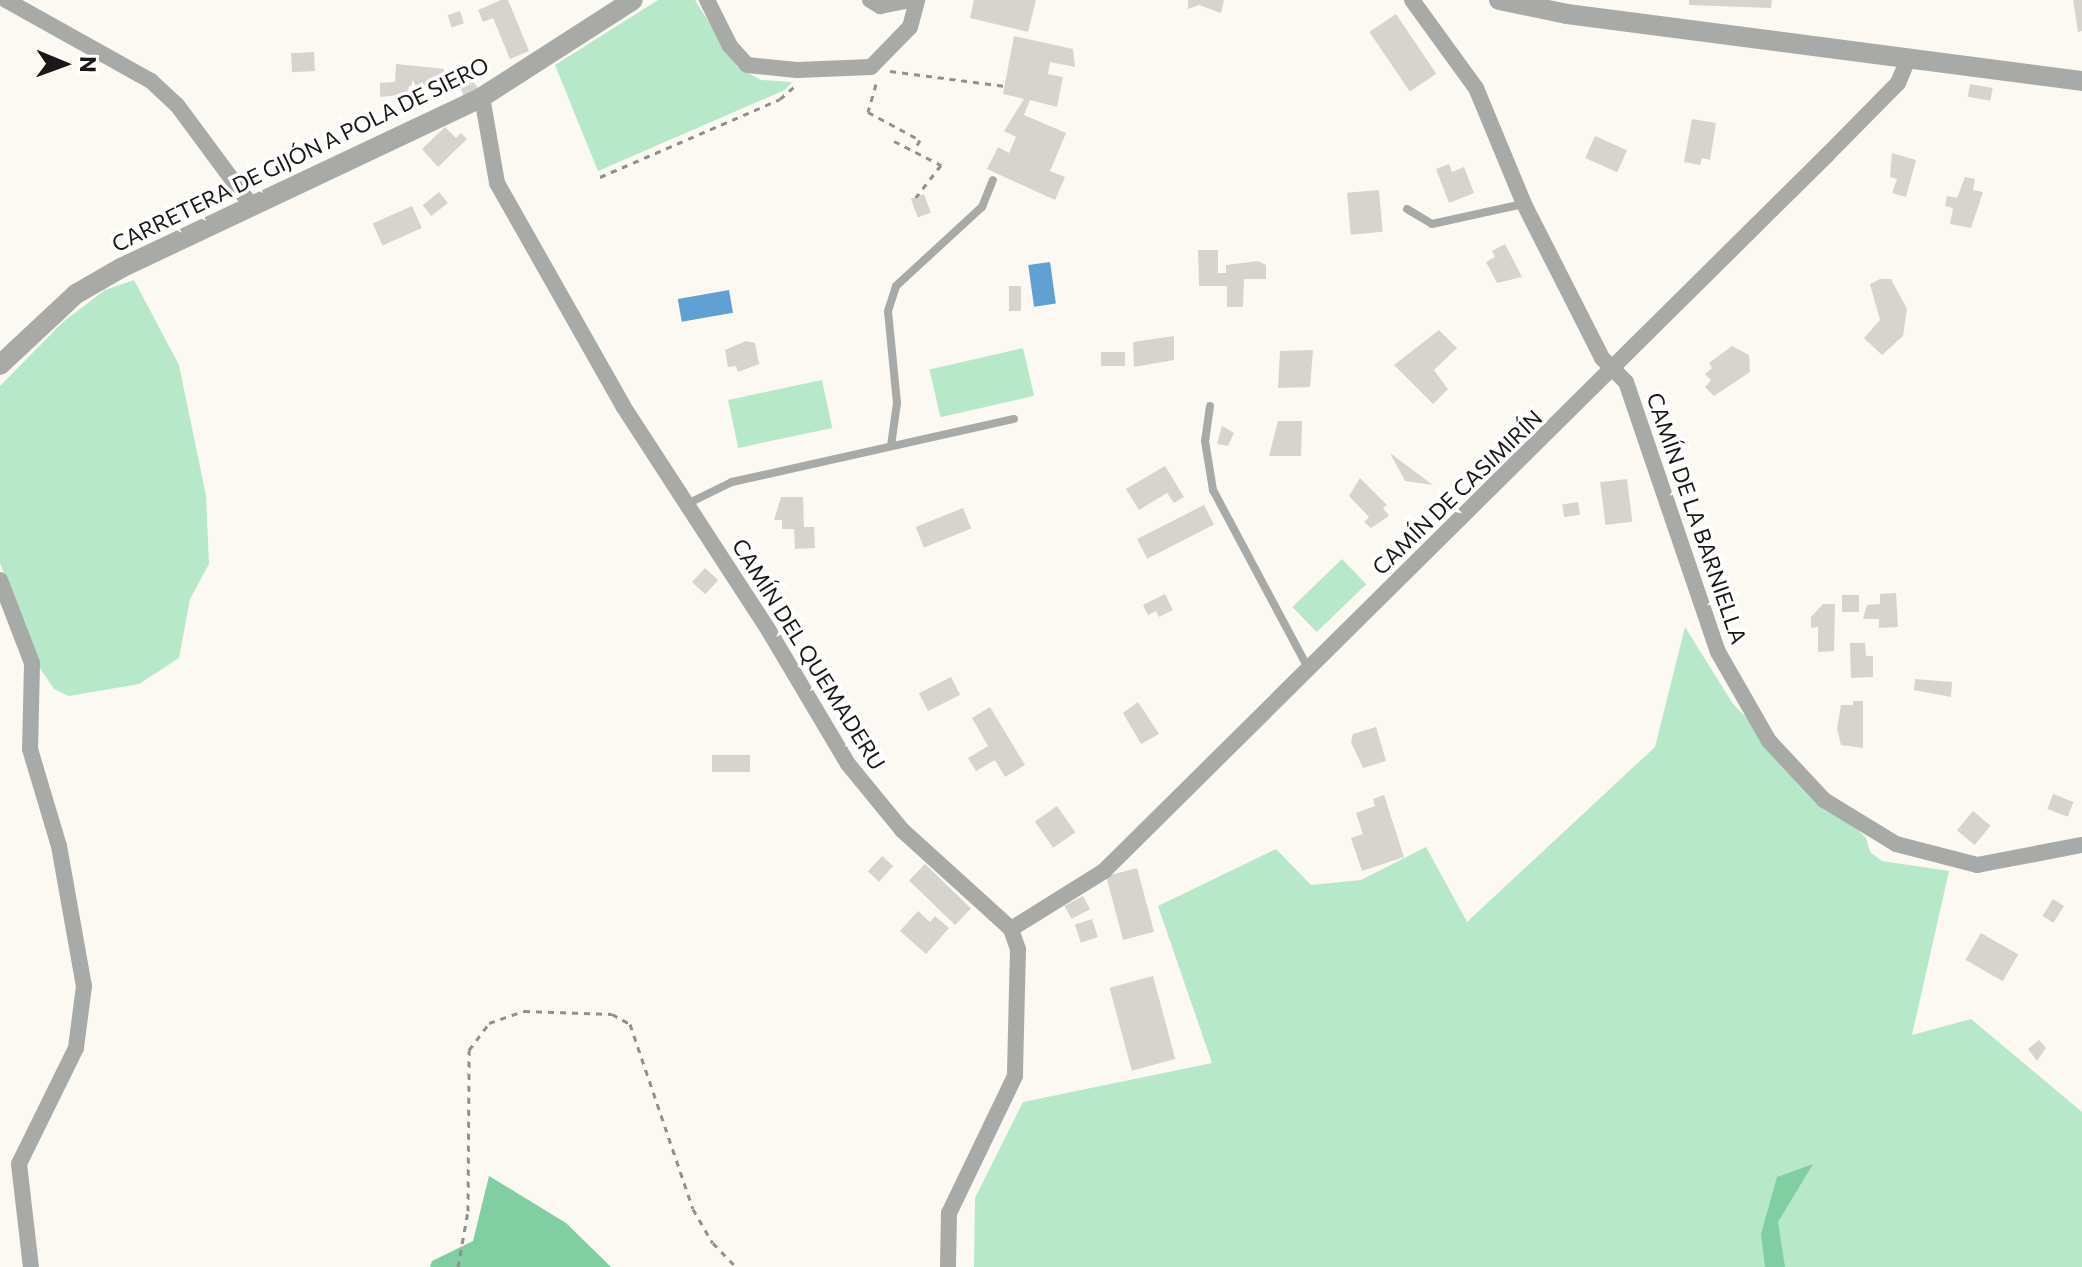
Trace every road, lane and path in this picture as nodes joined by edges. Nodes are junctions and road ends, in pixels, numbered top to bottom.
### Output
1 (6, 0) edge
2 (633, 0) edge
3 (707, 0) edge
4 (870, 0) edge
5 (915, 0) edge
6 (1412, 0) edge
7 (1499, 0) edge
8 (1908, 60) junction
9 (805, 70) junction
10 (2082, 81) edge
11 (1005, 86) dead end
12 (482, 97) junction
13 (894, 141) dead end
14 (914, 150) junction
15 (600, 177) dead end
16 (993, 180) dead end
17 (916, 197) dead end
18 (1524, 204) junction
19 (251, 205) junction
20 (1407, 209) dead end
21 (0, 365) edge
22 (1614, 369) junction
23 (1210, 406) dead end
24 (1014, 419) dead end
25 (891, 446) junction
26 (687, 504) junction
27 (0, 580) edge
28 (1308, 668) junction
29 (2082, 845) edge
30 (1011, 929) junction
31 (31, 1267) edge
32 (458, 1267) edge
33 (736, 1267) edge
34 (948, 1267) edge

1 - 19 street
2 - 12 street, CARRETERA DE GIJÓN A POLA DE SIERO
3 - 9 street
4 - 5 street
5 - 9 street
6 - 18 street, CAMÍN DE LA BARNIELLA
7 - 8 street
8 - 10 street
8 - 22 street, CAMÍN DE CASIMIRÍN
9 - 15 path
11 - 14 path
12 - 19 street, CARRETERA DE GIJÓN A POLA DE SIERO
12 - 26 street, CAMÍN DEL QUEMADERU
13 - 14 path
14 - 17 path
16 - 25 lane
18 - 20 lane
18 - 22 street, CAMÍN DE LA BARNIELLA
19 - 21 street, CARRETERA DE GIJÓN A POLA DE SIERO
22 - 28 street, CAMÍN DE CASIMIRÍN
22 - 29 street, CAMÍN DE LA BARNIELLA
23 - 28 lane
24 - 25 lane
25 - 26 lane
26 - 30 street, CAMÍN DEL QUEMADERU
27 - 31 street
28 - 30 street, CAMÍN DE CASIMIRÍN
30 - 34 street
32 - 33 path

